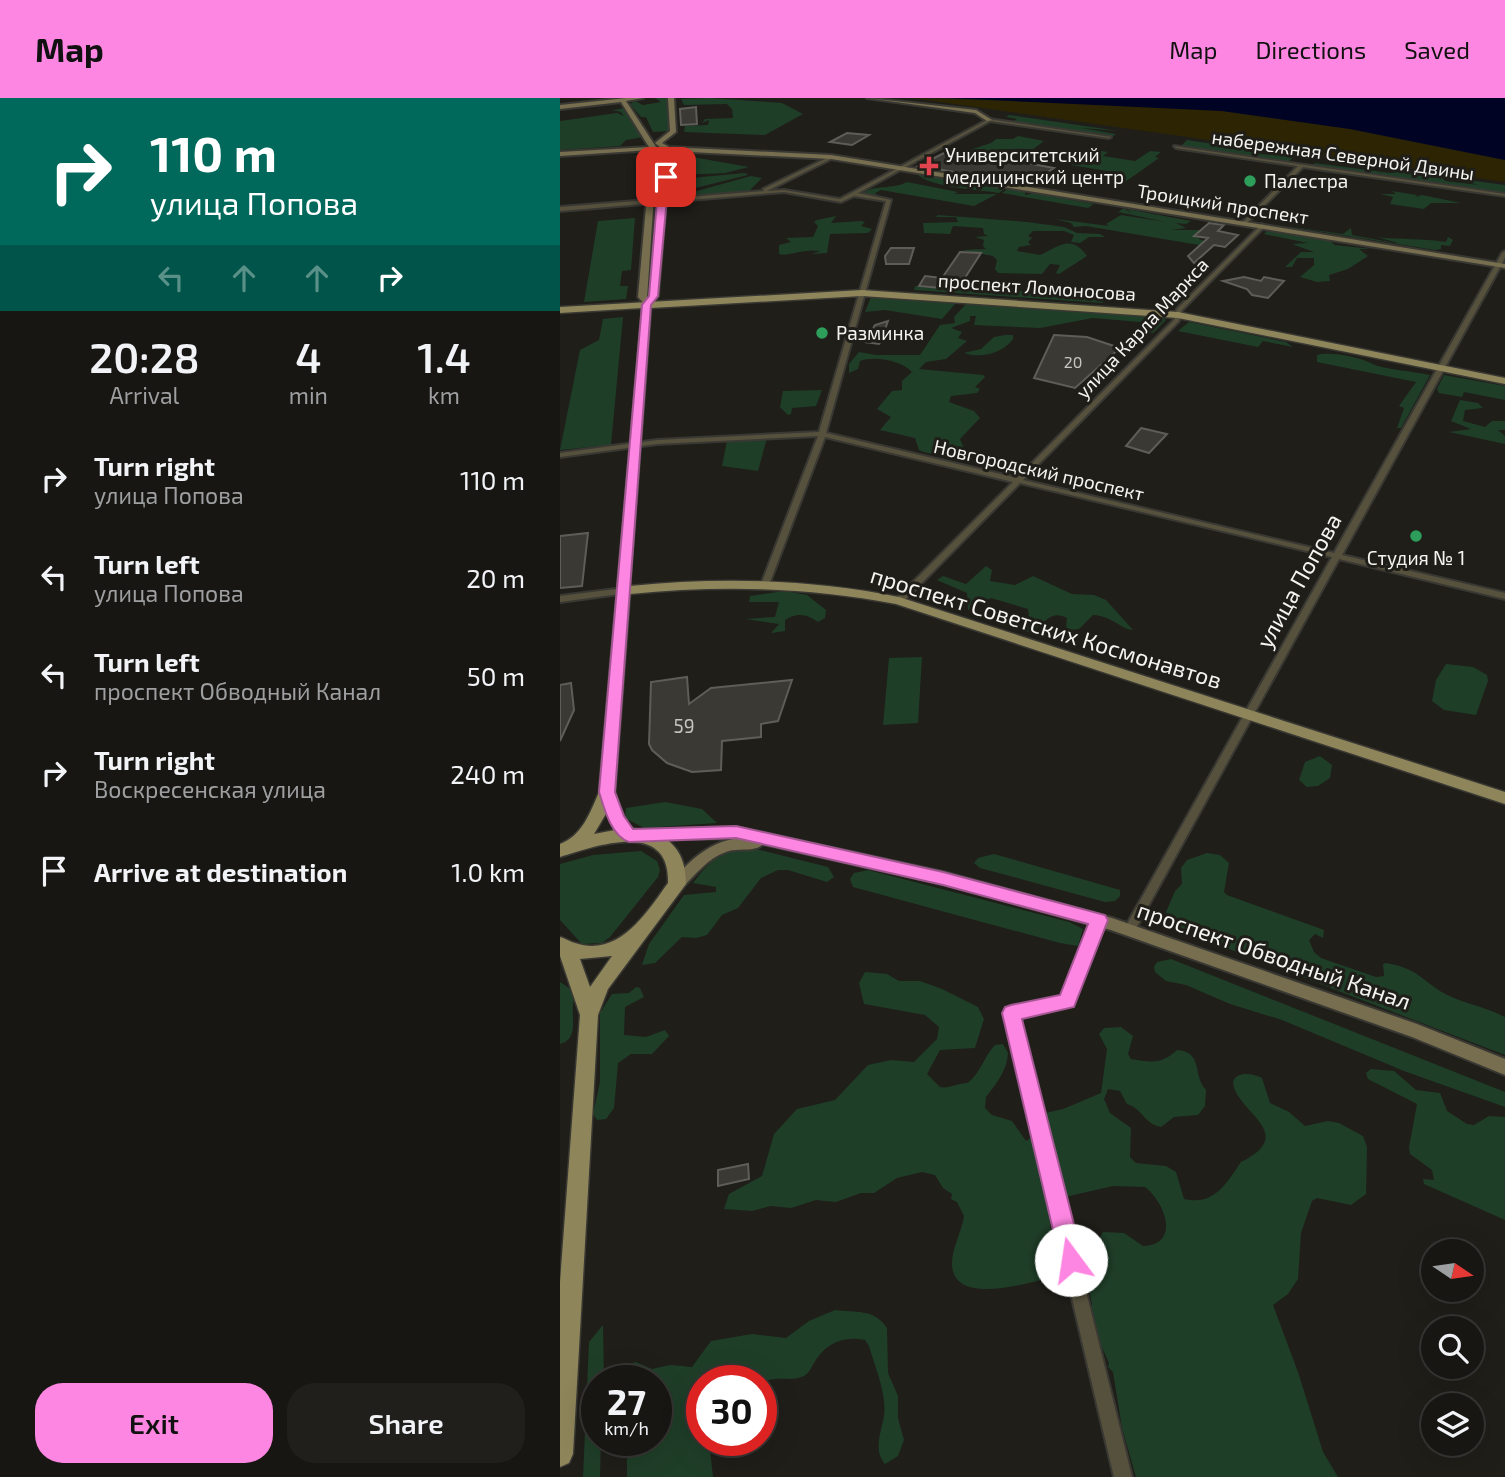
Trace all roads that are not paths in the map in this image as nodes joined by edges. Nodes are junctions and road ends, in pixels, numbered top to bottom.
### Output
1 (640, 98) edge
2 (671, 98) edge
3 (870, 98) edge
4 (623, 101) junction
5 (560, 107) edge
6 (989, 120) junction
7 (1109, 138) dead end
8 (1176, 147) dead end
9 (654, 149) junction
10 (667, 149) junction
11 (560, 154) edge
12 (831, 157) junction
13 (1302, 165) junction
14 (903, 168) junction
15 (759, 193) junction
16 (853, 194) junction
17 (1505, 195) edge
18 (660, 201) junction
19 (650, 202) junction
20 (560, 209) edge
21 (1245, 223) junction
22 (1262, 226) junction
23 (1505, 253) edge
24 (1502, 265) edge
25 (862, 293) junction
26 (647, 305) junction
27 (560, 310) edge
28 (1178, 315) junction
29 (1443, 369) junction
30 (1505, 381) edge
31 (822, 434) junction
32 (633, 446) junction
33 (560, 455) edge
34 (1017, 482) junction
35 (1339, 556) junction
36 (766, 582) junction
37 (624, 591) junction
38 (1505, 596) edge
39 (560, 599) edge
40 (899, 601) junction
41 (1250, 715) junction
42 (607, 792) junction
43 (1505, 798) edge
44 (635, 835) junction
45 (778, 844) junction
46 (565, 849) edge
47 (677, 884) junction
48 (1099, 920) junction
49 (1130, 929) junction
50 (638, 935) junction
51 (563, 948) edge
52 (589, 1015) junction
53 (1505, 1067) edge
54 (560, 1454) edge
55 (1122, 1477) edge

1 - 4 main road
2 - 10 main road
3 - 6 main road
4 - 5 main road
4 - 9 main road
6 - 7 street
6 - 14 street
8 - 13 street, набережная Северной Двины
9 - 10 main road, Троицкий проспект
9 - 11 main road, Троицкий проспект
9 - 19 main road
10 - 12 main road, Троицкий проспект
10 - 18 main road
12 - 14 main road, Троицкий проспект
12 - 15 street
13 - 17 street, набережная Северной Двины
13 - 21 street
14 - 16 street
14 - 21 main road, Троицкий проспект
15 - 16 street
15 - 18 street
16 - 25 street
18 - 19 street
18 - 26 main road
19 - 20 street
19 - 26 main road
21 - 22 main road, Троицкий проспект
22 - 24 main road, Троицкий проспект
22 - 28 street, улица Карла Маркса
23 - 24 street, улица Попова
24 - 29 street, улица Попова
25 - 26 main road, проспект Ломоносова
25 - 28 main road, проспект Ломоносова
25 - 31 street
26 - 27 main road, проспект Ломоносова
26 - 32 main road
28 - 29 main road, проспект Ломоносова
28 - 34 street, улица Карла Маркса
29 - 30 main road, проспект Ломоносова
29 - 35 street, улица Попова
31 - 32 street, Новгородский проспект
31 - 34 street, Новгородский проспект
31 - 36 street
32 - 33 street, Новгородский проспект
32 - 37 main road
34 - 35 street, Новгородский проспект
34 - 40 street, улица Карла Маркса
35 - 38 street, Новгородский проспект
35 - 41 street, улица Попова
36 - 37 main road, проспект Советских Космонавтов
36 - 40 main road, проспект Советских Космонавтов
37 - 39 street, проспект Советских Космонавтов
37 - 42 main road
40 - 41 main road, проспект Советских Космонавтов
41 - 43 main road, проспект Советских Космонавтов
41 - 49 street, улица Попова
42 - 44 main road
42 - 46 main road
44 - 45 main road, проспект Обводный Канал
44 - 46 main road
44 - 47 main road
45 - 47 main road, проспект Обводный Канал
45 - 48 main road, проспект Обводный Канал
47 - 50 main road
48 - 49 main road, проспект Обводный Канал
48 - 55 street
49 - 53 main road, проспект Обводный Канал
50 - 51 main road
50 - 52 main road
51 - 52 main road
52 - 54 main road

